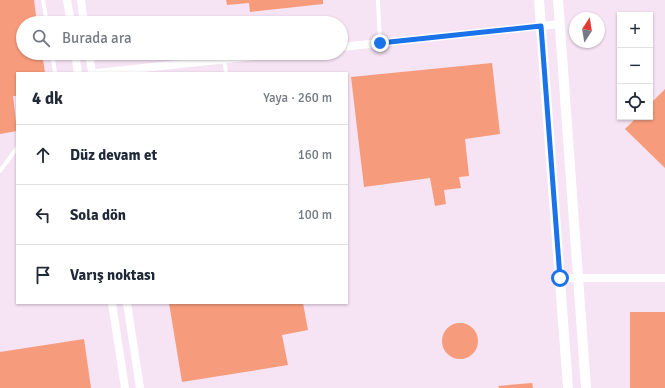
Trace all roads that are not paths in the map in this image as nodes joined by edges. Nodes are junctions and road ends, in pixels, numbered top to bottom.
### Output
1 (43, 0) edge
2 (67, 0) edge
3 (81, 0) edge
4 (378, 0) edge
5 (539, 0) edge
6 (558, 0) edge
7 (46, 16) edge
8 (70, 16) edge
9 (83, 16) edge
10 (560, 24) junction
11 (541, 26) junction
12 (380, 43) junction
13 (348, 46) edge
14 (53, 60) edge
15 (76, 60) edge
16 (90, 60) edge
17 (215, 60) edge
18 (224, 60) edge
19 (55, 72) edge
20 (78, 72) edge
21 (92, 72) edge
22 (105, 72) edge
23 (226, 72) edge
24 (16, 149) edge
25 (0, 171) edge
26 (560, 278) junction
27 (578, 278) junction
28 (665, 278) edge
29 (112, 304) edge
30 (127, 304) edge
31 (125, 388) edge
32 (140, 388) edge
33 (568, 388) edge
34 (586, 388) edge

1 - 7 lane
2 - 8 street
3 - 9 street
4 - 12 lane
5 - 11 street
6 - 10 street
10 - 11 street
10 - 27 street
11 - 12 street
11 - 26 street
12 - 13 street
14 - 19 lane
15 - 20 street
16 - 21 street
17 - 22 street
18 - 23 lane
24 - 25 lane
26 - 27 street
26 - 33 street
27 - 28 street
27 - 34 street
29 - 31 street
30 - 32 street

